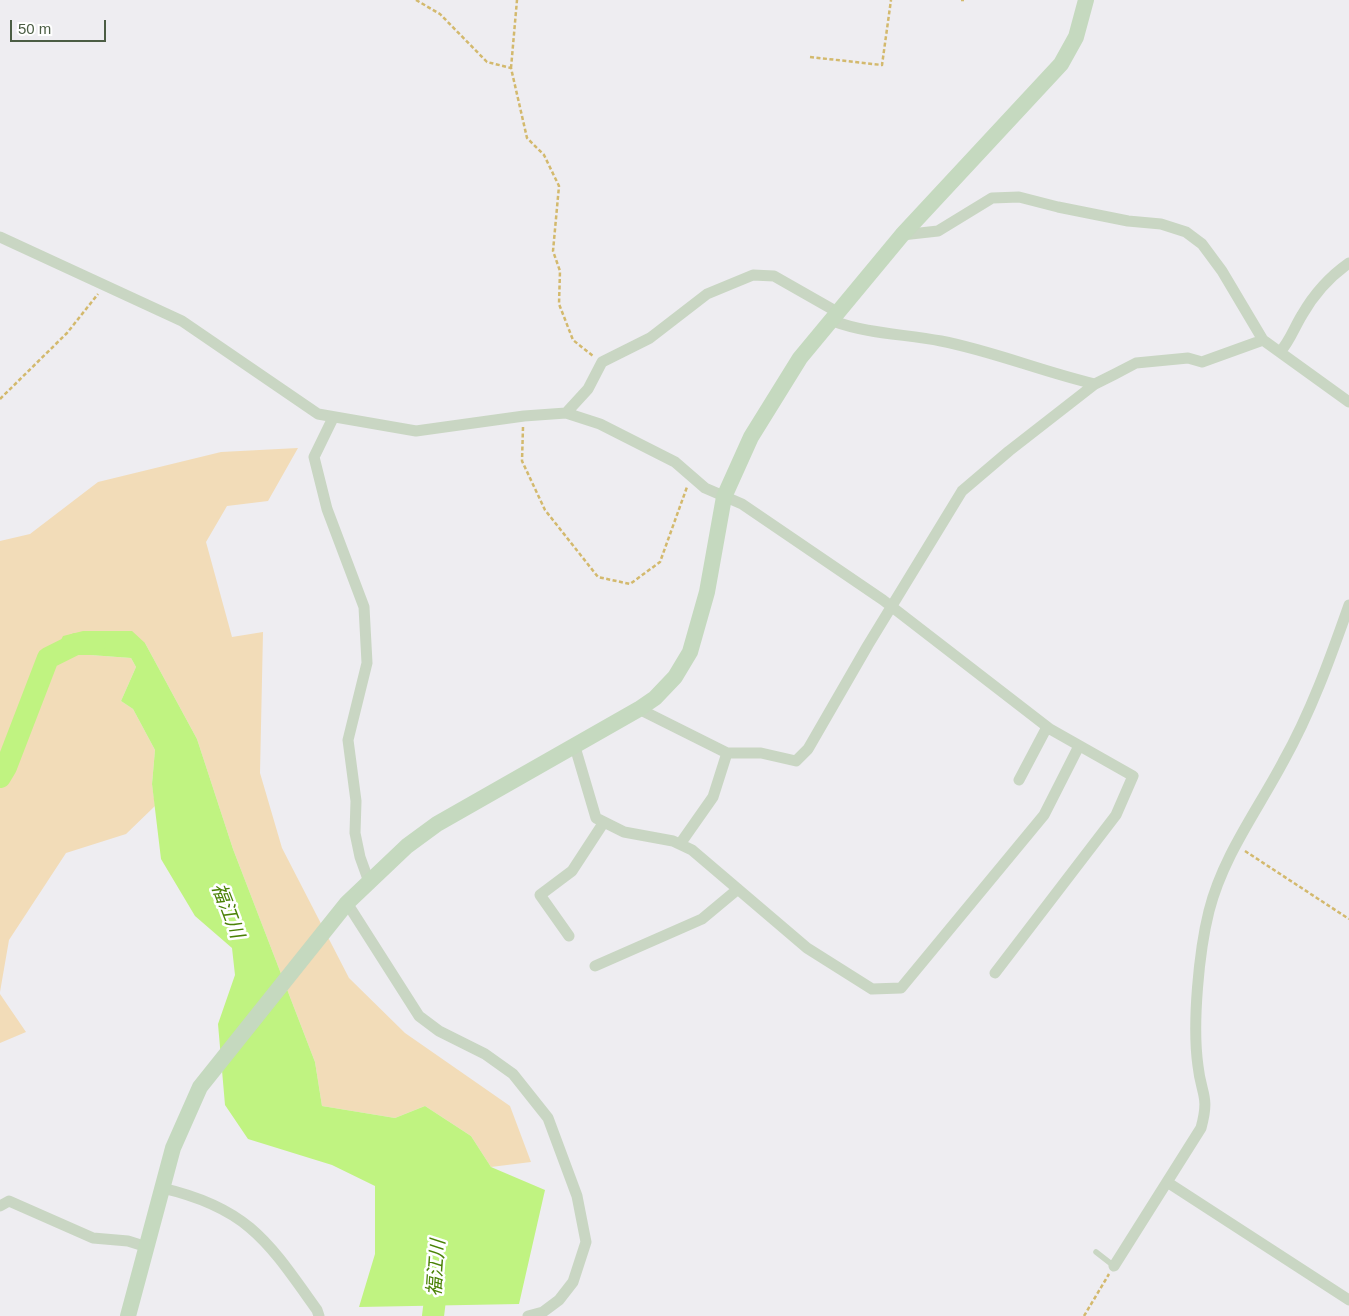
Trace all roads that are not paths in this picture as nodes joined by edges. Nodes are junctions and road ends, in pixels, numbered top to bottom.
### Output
1 (1086, 0) edge
2 (902, 235) junction
3 (0, 237) edge
4 (1349, 263) edge
5 (836, 317) junction
6 (1263, 340) junction
7 (1280, 352) junction
8 (1095, 384) junction
9 (1349, 402) edge
10 (566, 413) junction
11 (333, 418) junction
12 (724, 497) junction
13 (1349, 605) edge
14 (890, 608) junction
15 (639, 709) junction
16 (1047, 727) junction
17 (574, 746) junction
18 (1079, 746) junction
19 (728, 753) junction
20 (1019, 780) dead end
21 (604, 822) junction
22 (680, 844) junction
23 (369, 882) junction
24 (738, 889) junction
25 (347, 903) junction
26 (569, 936) dead end
27 (595, 966) dead end
28 (995, 973) dead end
29 (1167, 1182) junction
30 (162, 1188) junction
31 (0, 1206) edge
32 (147, 1247) junction
33 (1096, 1252) dead end
34 (1114, 1266) joint
35 (1349, 1300) edge
36 (128, 1316) edge
37 (319, 1316) edge
38 (528, 1316) edge

1 - 2 street
2 - 5 street
2 - 6 street
3 - 11 street
4 - 7 street
5 - 8 street
5 - 10 street
5 - 12 street
6 - 7 street
6 - 8 street
7 - 9 street
8 - 14 street
10 - 11 street
10 - 12 street
11 - 23 street
12 - 14 street
12 - 15 street
13 - 29 street
14 - 16 street
14 - 19 street
15 - 17 street
15 - 19 street
16 - 18 street
16 - 20 street
17 - 21 street
17 - 23 street
18 - 24 street
18 - 28 street
19 - 22 street
21 - 22 street
21 - 26 street
22 - 24 street
23 - 25 street
24 - 27 street
25 - 30 street
25 - 38 street
29 - 34 street
29 - 35 street
30 - 32 street
30 - 37 street
31 - 32 street
32 - 36 street
33 - 34 lane

